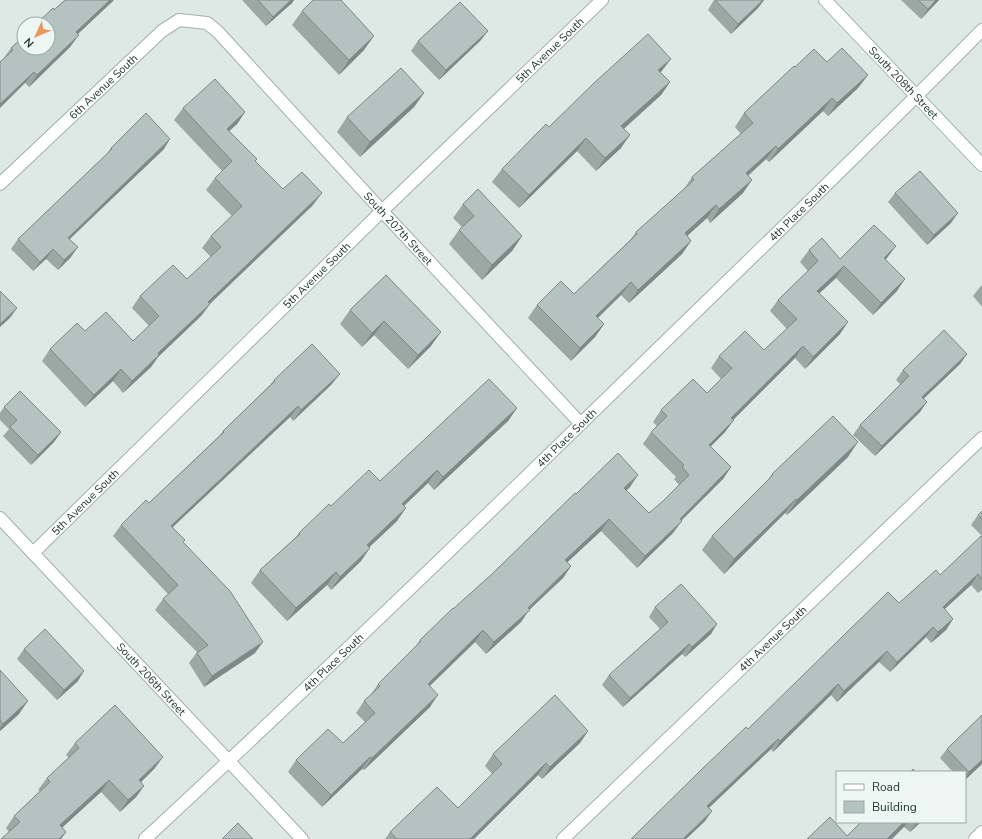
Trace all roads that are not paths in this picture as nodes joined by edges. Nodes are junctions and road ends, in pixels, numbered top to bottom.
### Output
1 (602, 0) edge
2 (825, 0) edge
3 (982, 30) edge
4 (218, 32) joint
5 (917, 96) junction
6 (982, 165) edge
7 (0, 184) edge
8 (382, 211) junction
9 (581, 424) junction
10 (982, 438) edge
11 (0, 518) edge
12 (33, 553) junction
13 (229, 761) junction
14 (982, 832) edge
15 (145, 839) edge
16 (302, 839) edge
17 (563, 839) edge
18 (975, 839) edge

1 - 8 street, 5th Avenue South
2 - 5 street, South 208th Street
3 - 5 street, 4th Place South
4 - 7 street, 6th Avenue South
4 - 8 street, South 207th Street
5 - 6 street, South 208th Street
5 - 9 street, 4th Place South
8 - 9 street, South 207th Street
8 - 12 street, 5th Avenue South
9 - 13 street, 4th Place South
10 - 17 street, 4th Avenue South
11 - 12 street, South 206th Street
12 - 13 street, South 206th Street
13 - 15 street, 4th Place South
13 - 16 street, South 206th Street
14 - 18 street

